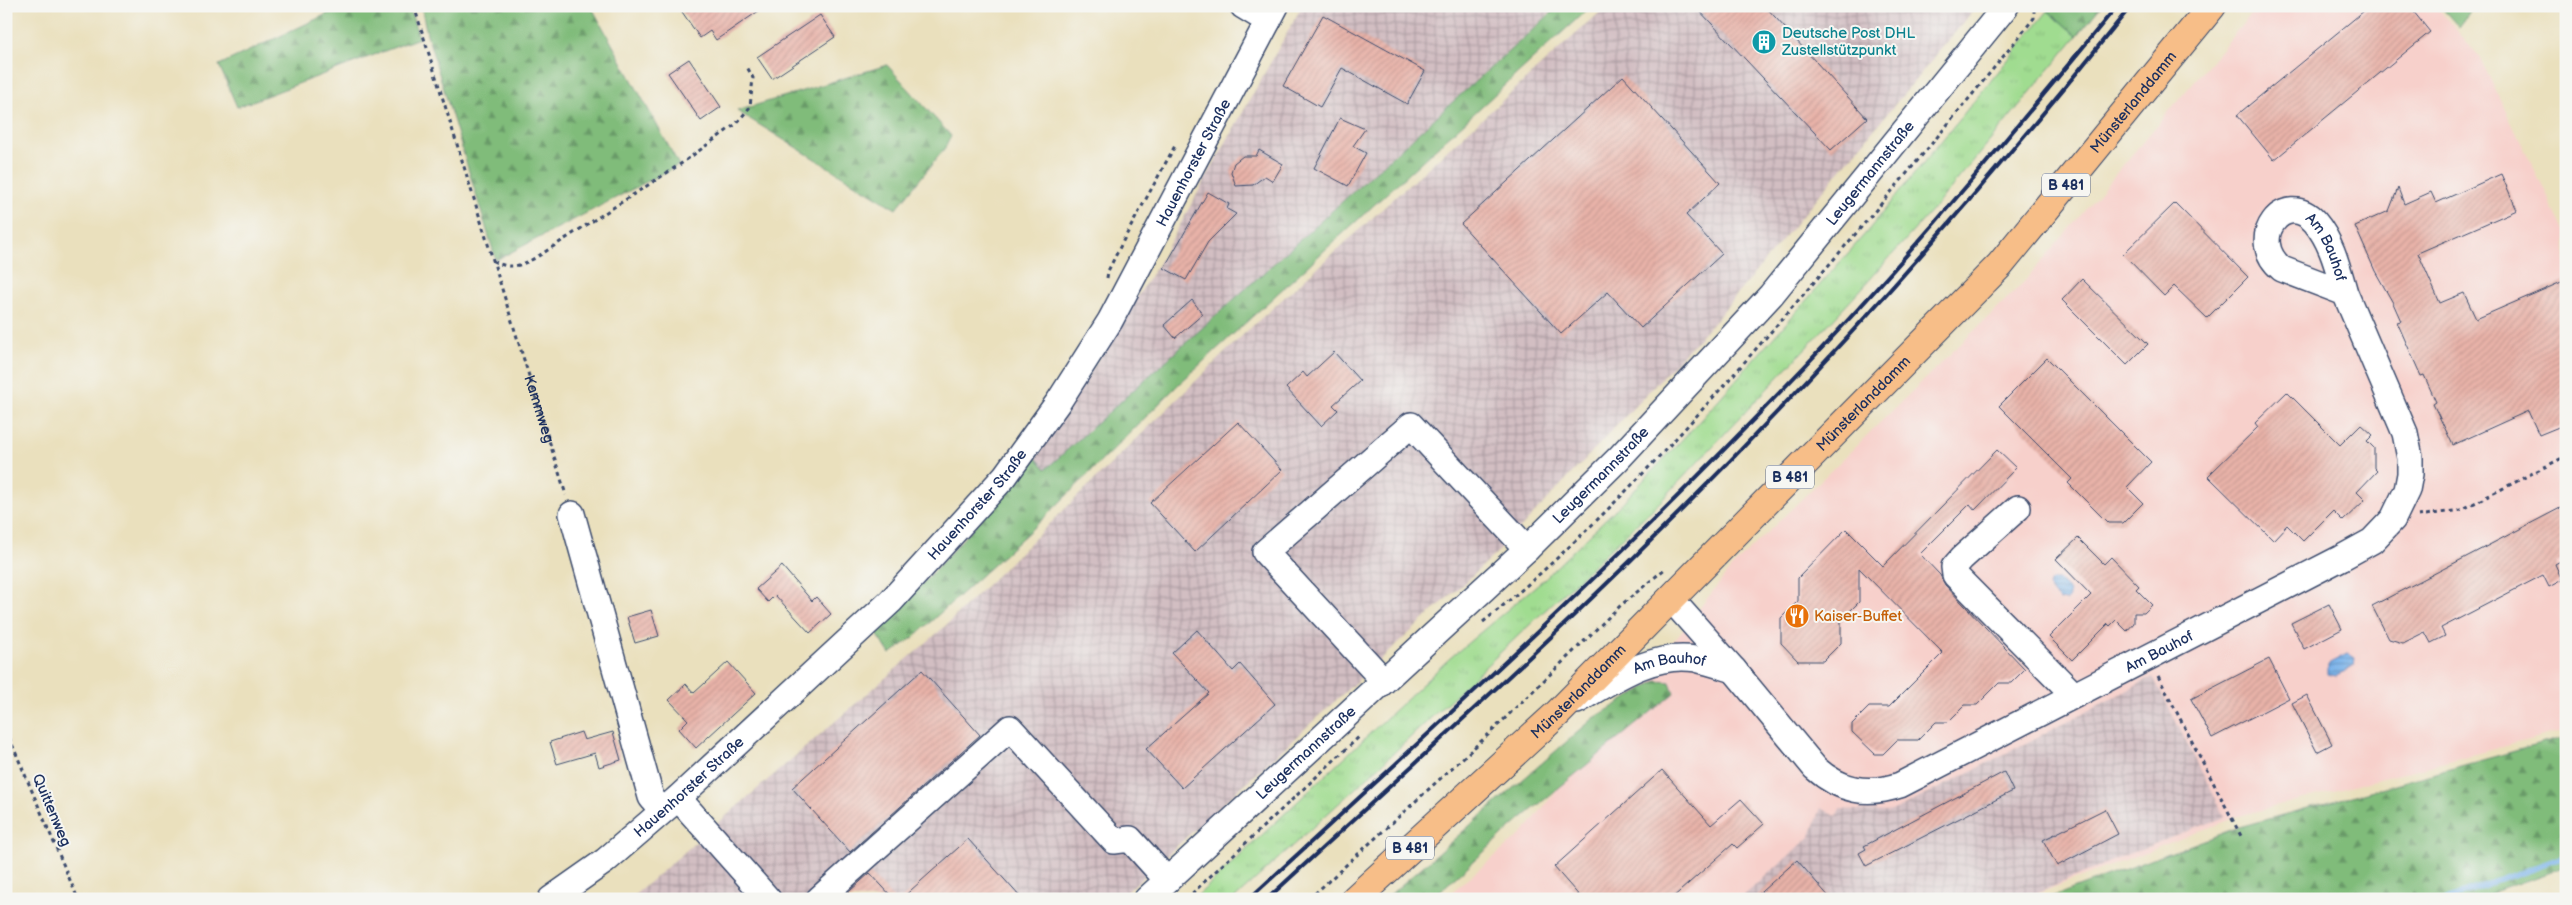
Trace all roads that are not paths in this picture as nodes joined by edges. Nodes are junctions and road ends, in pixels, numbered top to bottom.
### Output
1 (1243, 6) edge
2 (2006, 6) edge
3 (2212, 6) edge
4 (1272, 14) edge
5 (2345, 293) dead end
6 (2018, 508) dead end
7 (572, 514) road end
8 (1527, 549) junction
9 (1671, 599) junction
10 (1734, 670) junction
11 (1384, 681) junction
12 (2074, 695) junction
13 (1558, 713) junction
14 (670, 805) junction
15 (1167, 880) junction
16 (551, 899) edge
17 (768, 899) edge
18 (820, 899) edge
19 (1147, 899) edge
20 (1355, 899) edge

1 - 4 street
2 - 8 street, Leugermannstraße
3 - 9 main road, Münsterlanddamm / B 481
4 - 14 street, Hauenhorster Straße
5 - 12 street, Am Bauhof
6 - 12 street
7 - 14 street
8 - 11 street, Leugermannstraße
8 - 11 street
9 - 10 street, Am Bauhof
9 - 13 main road, Münsterlanddamm / B 481
10 - 12 street, Am Bauhof
10 - 13 street, Am Bauhof
11 - 15 street, Leugermannstraße
13 - 20 main road, Münsterlanddamm / B 481
14 - 16 street, Hauenhorster Straße
14 - 17 street
15 - 18 street
15 - 19 street, Leugermannstraße

